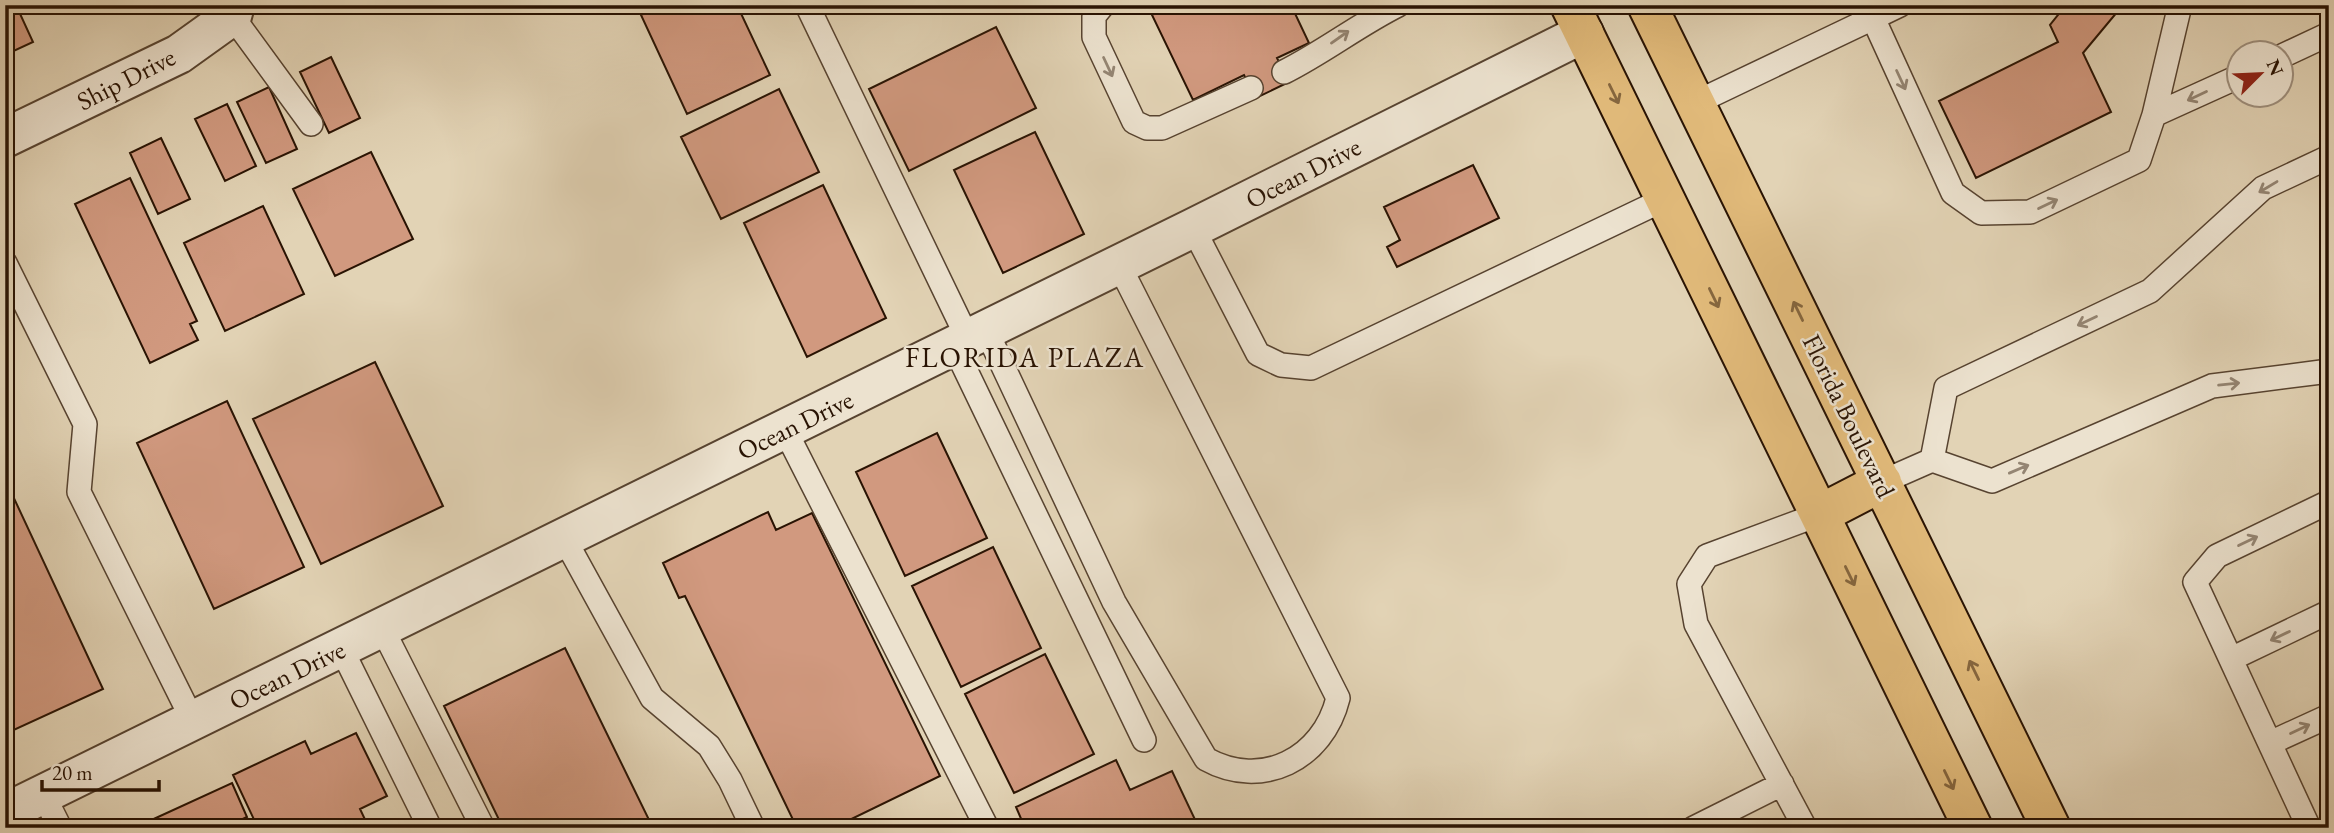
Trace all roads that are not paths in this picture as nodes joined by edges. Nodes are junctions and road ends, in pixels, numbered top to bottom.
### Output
1 (807, 5) edge
2 (1103, 5) edge
3 (1398, 5) edge
4 (1647, 5) edge
5 (1900, 5) edge
6 (2180, 5) edge
7 (233, 11) edge
8 (1369, 12) edge
9 (1870, 12) edge
10 (1577, 19) edge
11 (2329, 34) edge
12 (2296, 49) edge
13 (1284, 72) dead end
14 (2226, 82) edge
15 (1251, 88) dead end
16 (1695, 103) junction
17 (2154, 115) junction
18 (312, 124) dead end
19 (5, 138) edge
20 (2329, 157) edge
21 (1665, 199) junction
22 (1194, 228) junction
23 (5, 263) edge
24 (1119, 265) junction
25 (970, 338) junction
26 (2329, 371) edge
27 (785, 430) junction
28 (1932, 460) junction
29 (1882, 482) junction
30 (2329, 502) edge
31 (1820, 514) junction
32 (564, 538) junction
33 (2329, 612) edge
34 (382, 628) junction
35 (341, 649) junction
36 (2231, 659) junction
37 (2329, 716) edge
38 (193, 721) junction
39 (1144, 740) dead end
40 (2270, 743) junction
41 (1782, 784) junction
42 (43, 794) junction
43 (5, 813) edge
44 (60, 828) edge
45 (430, 828) edge
46 (483, 828) edge
47 (753, 828) edge
48 (987, 828) edge
49 (1693, 828) edge
50 (1805, 828) edge
51 (1973, 828) edge
52 (2051, 828) edge
53 (2309, 828) edge

1 - 25 lane
2 -> 15 lane
3 - 8 lane
4 - 16 main road, Florida Boulevard
5 - 9 lane
6 - 17 lane
7 - 18 lane
7 - 19 street, Ship Drive
13 -> 8 lane
9 - 16 lane
9 -> 17 lane
10 -> 21 main road
10 - 22 street, Ocean Drive
11 - 12 lane
14 -> 17 lane
29 -> 16 main road, Florida Boulevard
20 -> 28 lane
21 - 22 lane
21 -> 31 main road
22 - 24 street, Ocean Drive
23 - 38 lane
24 - 25 street, Ocean Drive
24 - 25 lane
25 - 27 street, Ocean Drive
25 - 39 lane
28 -> 26 lane
27 - 32 street, Ocean Drive
27 - 48 lane
28 - 29 lane
29 - 31 main road
52 -> 29 main road, Florida Boulevard
36 -> 30 lane
31 - 41 lane
31 -> 51 main road
32 - 34 street, Ocean Drive
32 - 47 lane
33 -> 36 lane
34 - 35 street, Ocean Drive
34 - 46 lane
35 - 38 street, Ocean Drive
35 - 45 lane
36 - 40 lane
40 -> 37 lane
38 - 42 street, Ocean Drive
40 - 53 lane
41 - 49 lane
41 - 50 lane
42 - 43 street, Ocean Drive
42 - 44 lane

